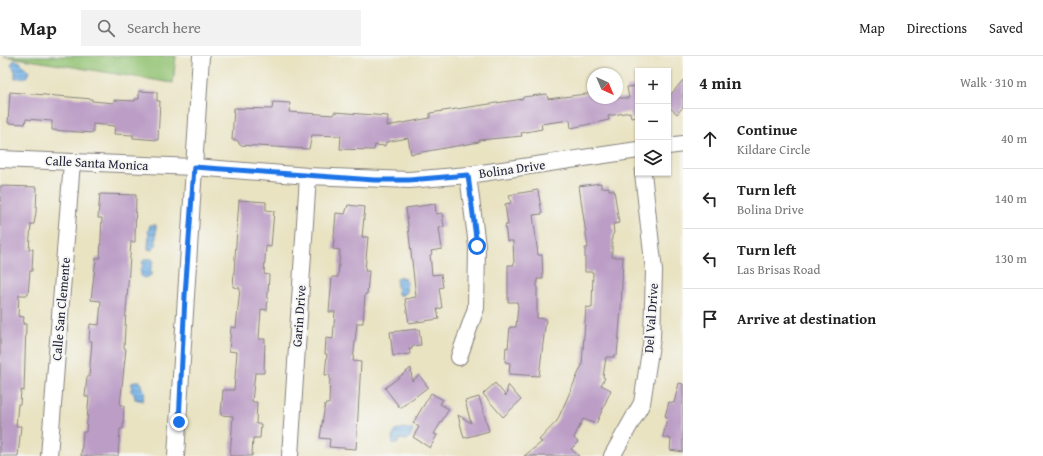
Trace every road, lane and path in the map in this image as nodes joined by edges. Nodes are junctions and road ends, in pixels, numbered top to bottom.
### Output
1 (201, 56) edge
2 (683, 144) edge
3 (671, 146) edge
4 (635, 150) edge
5 (0, 159) edge
6 (72, 162) junction
7 (194, 167) junction
8 (468, 175) junction
9 (308, 176) junction
10 (643, 176) edge
11 (459, 357) dead end
12 (49, 456) edge
13 (176, 456) edge
14 (290, 456) edge
15 (612, 456) edge

1 - 7 street
2 - 3 street
4 - 8 street, Bolina Drive
5 - 6 street, Calle Santa Monica
6 - 7 street, Calle Santa Monica
6 - 12 street, Calle San Clemente
7 - 9 street, Bolina Drive
7 - 13 street
8 - 9 street, Bolina Drive
8 - 11 street
9 - 14 street, Garin Drive
10 - 15 street, Del Val Drive

